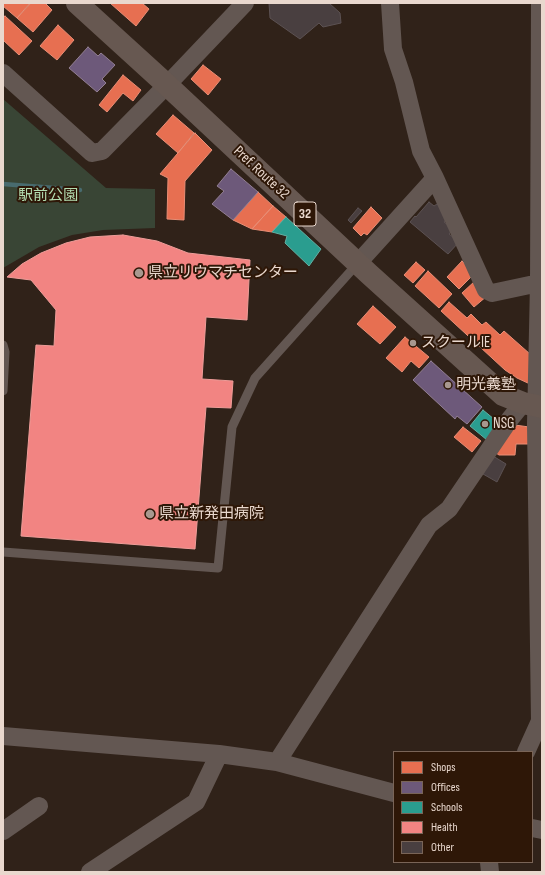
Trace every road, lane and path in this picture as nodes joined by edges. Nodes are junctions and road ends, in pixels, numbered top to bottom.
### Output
1 (77, 3) edge
2 (245, 3) edge
3 (390, 3) edge
4 (540, 3) edge
5 (3, 72) edge
6 (168, 85) junction
7 (435, 178) junction
8 (541, 210) edge
9 (358, 263) junction
10 (539, 283) junction
11 (3, 345) edge
12 (3, 391) edge
13 (534, 405) edge
14 (3, 552) edge
15 (3, 736) edge
16 (526, 751) edge
17 (219, 754) junction
18 (277, 762) junction
19 (393, 793) edge
20 (39, 806) dead end
21 (3, 831) edge
22 (90, 872) edge

1 - 6 main road, Pref. Route 32 / 32
2 - 6 street
3 - 7 street
4 - 8 street
5 - 6 street
6 - 9 main road, Pref. Route 32 / 32
7 - 9 street
7 - 10 street
8 - 10 street
9 - 13 main road, Pref. Route 32 / 32
9 - 14 lane
10 - 13 street
11 - 12 lane
13 - 16 street
13 - 18 street
15 - 17 street
17 - 18 street
17 - 22 street
18 - 19 street
20 - 21 street

